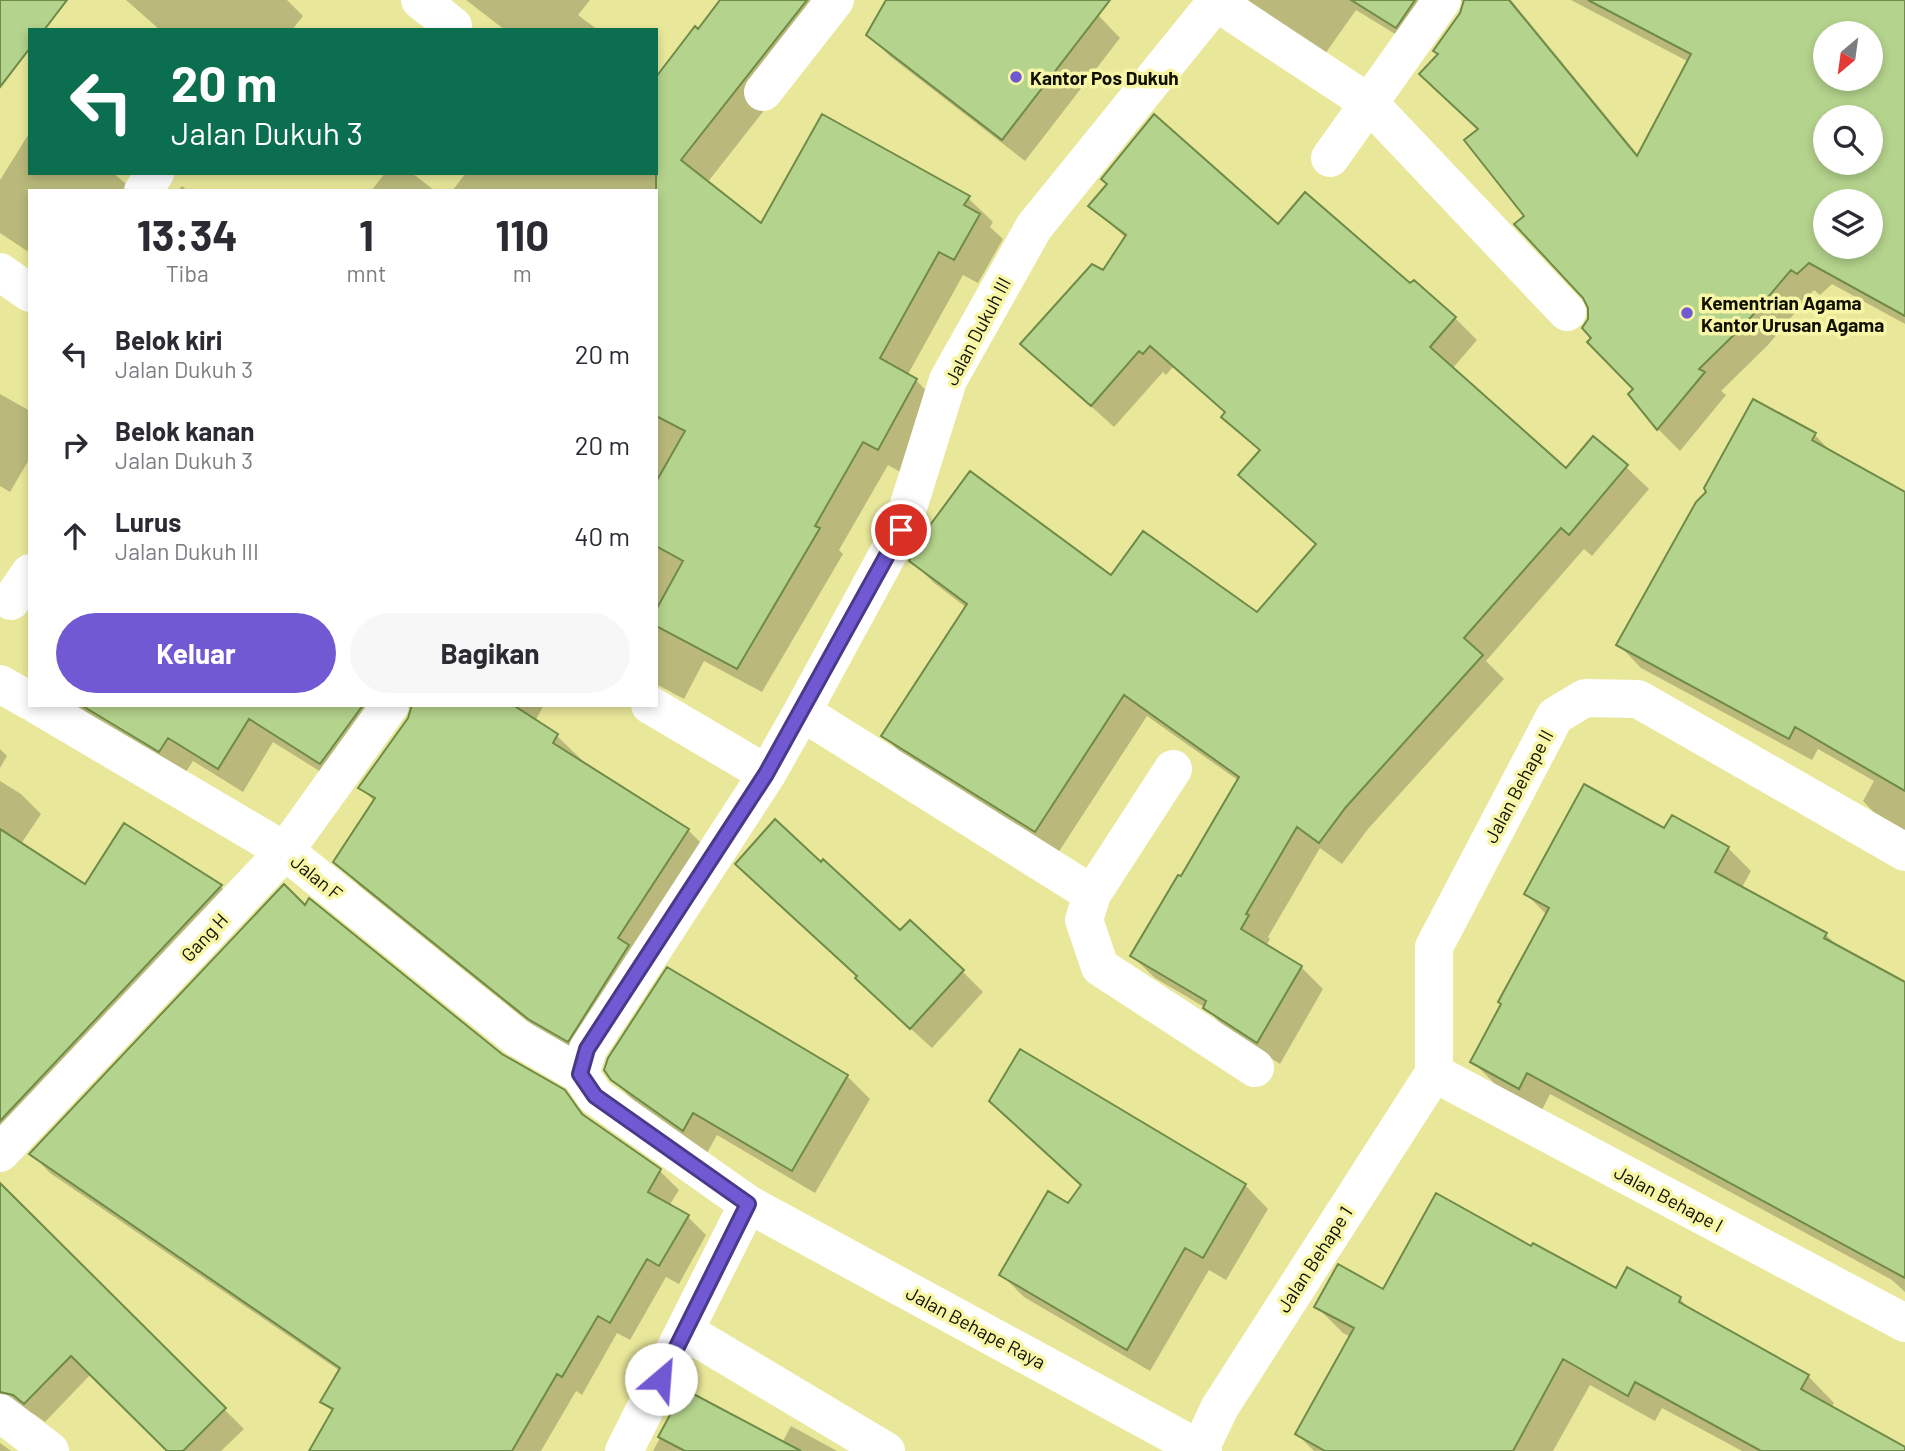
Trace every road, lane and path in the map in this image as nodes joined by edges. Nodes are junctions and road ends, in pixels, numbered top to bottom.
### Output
1 (420, 0) edge
2 (835, 0) edge
3 (1442, 0) edge
4 (1215, 1) edge
5 (453, 26) dead end
6 (763, 92) dead end
7 (1369, 103) junction
8 (1330, 158) dead end
9 (0, 272) edge
10 (28, 292) edge
11 (1567, 312) dead end
12 (0, 684) edge
13 (28, 700) edge
14 (40, 707) edge
15 (389, 707) edge
16 (653, 707) edge
17 (802, 712) junction
18 (1173, 769) dead end
19 (766, 774) junction
20 (285, 851) junction
21 (1905, 852) edge
22 (1092, 894) junction
23 (1255, 1068) dead end
24 (1434, 1073) junction
25 (580, 1074) junction
26 (0, 1153) edge
27 (748, 1204) junction
28 (1905, 1323) edge
29 (685, 1331) junction
30 (0, 1413) edge
31 (1202, 1450) edge
32 (50, 1451) edge
33 (624, 1451) edge
34 (886, 1451) edge

1 - 5 street
2 - 6 street
3 - 7 street
4 - 7 street, Jalan Dukuh III
4 - 17 street, Jalan Dukuh III
7 - 8 street
7 - 11 street, Jalan Dukuh III
9 - 10 street
12 - 13 street
14 - 20 street, Jalan F
15 - 20 street, Gang H
16 - 19 street
17 - 19 street, Jalan Dukuh III
17 - 22 street
18 - 22 street
19 - 25 street, Jalan Dukuh III
20 - 25 street, Jalan F
20 - 26 street, Gang H
21 - 24 street, Jalan Behape II
22 - 23 street
24 - 28 street, Jalan Behape I
24 - 31 street, Jalan Behape 1
25 - 27 street, Jalan Behape Raya
27 - 29 street
27 - 31 street, Jalan Behape Raya
29 - 33 street
29 - 34 street
30 - 32 street

